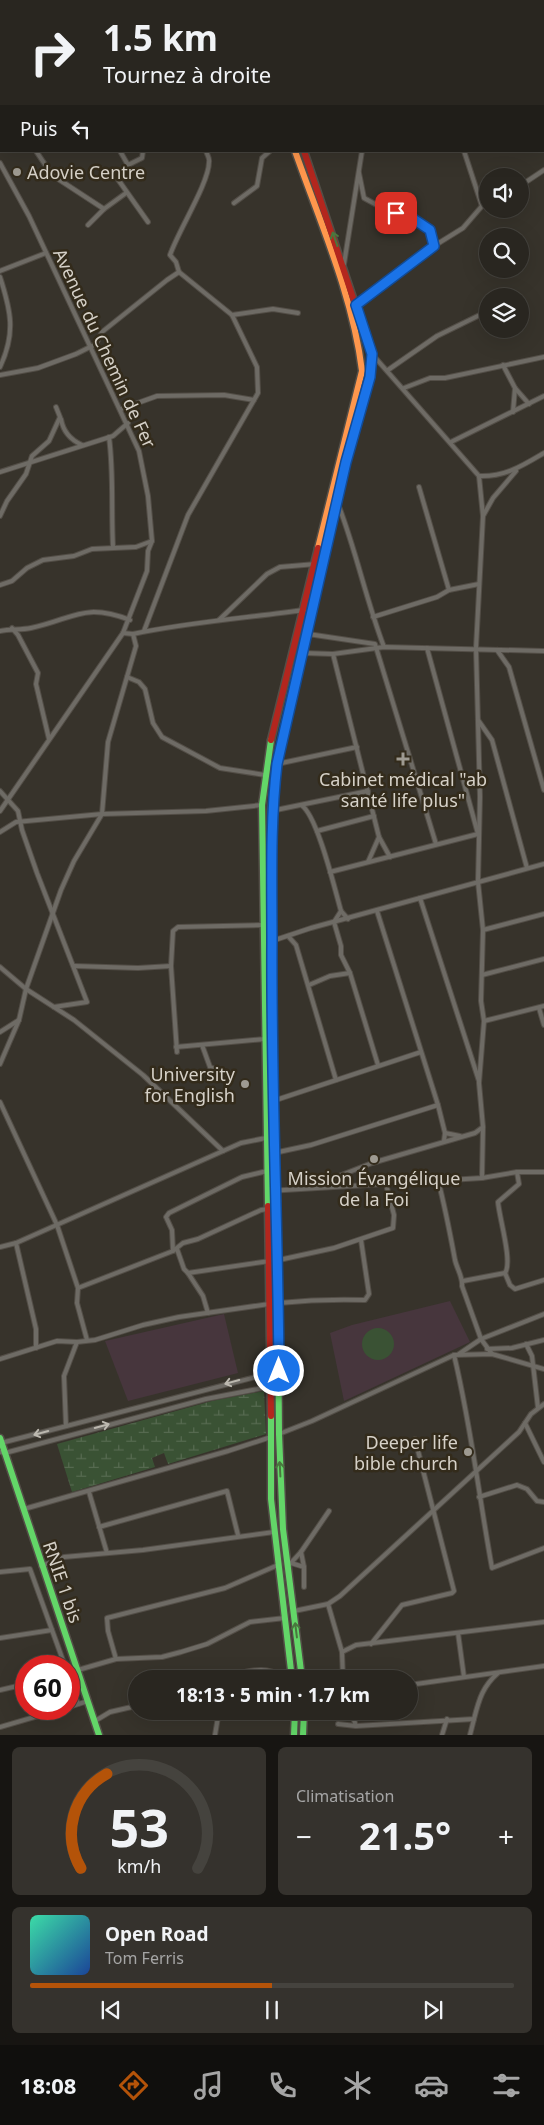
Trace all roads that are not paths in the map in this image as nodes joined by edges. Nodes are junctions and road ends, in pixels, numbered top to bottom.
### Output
1 (37, 152) edge
2 (121, 152) edge
3 (144, 152) edge
4 (206, 152) edge
5 (269, 152) edge
6 (295, 152) edge
7 (304, 152) edge
8 (362, 152) edge
9 (464, 152) edge
10 (0, 163) edge
11 (128, 165) junction
12 (544, 170) edge
13 (359, 173) junction
14 (529, 180) edge
15 (126, 194) junction
16 (479, 197) edge
17 (234, 204) dead end
18 (104, 209) junction
19 (386, 210) junction
20 (479, 210) edge
21 (148, 222) dead end
22 (88, 225) dead end
23 (390, 226) dead end
24 (434, 246) junction
25 (46, 253) junction
26 (344, 264) junction
27 (0, 271) edge
28 (179, 272) junction
29 (0, 277) edge
30 (356, 305) junction
31 (298, 312) dead end
32 (232, 315) junction
33 (479, 315) edge
34 (89, 347) junction
35 (372, 354) junction
36 (544, 356) edge
37 (503, 365) junction
38 (0, 367) edge
39 (388, 370) junction
40 (0, 375) edge
41 (404, 388) junction
42 (514, 388) junction
43 (544, 396) edge
44 (254, 400) junction
45 (529, 404) junction
46 (56, 407) dead end
47 (121, 409) junction
48 (513, 412) junction
49 (60, 417) junction
50 (128, 423) junction
51 (109, 437) junction
52 (451, 442) junction
53 (83, 445) junction
54 (544, 453) edge
55 (30, 464) junction
56 (517, 470) junction
57 (0, 472) edge
58 (479, 476) junction
59 (419, 487) dead end
60 (337, 502) junction
61 (0, 516) edge
62 (482, 516) junction
63 (152, 541) junction
64 (113, 547) junction
65 (316, 564) junction
66 (479, 584) junction
67 (0, 585) edge
68 (449, 590) junction
69 (305, 610) junction
70 (373, 617) junction
71 (130, 620) junction
72 (219, 620) junction
73 (12, 628) junction
74 (0, 631) edge
75 (144, 631) junction
76 (123, 633) junction
77 (133, 634) junction
78 (308, 634) junction
79 (384, 647) junction
80 (376, 648) junction
81 (427, 648) junction
82 (476, 648) junction
83 (497, 650) junction
84 (544, 652) edge
85 (303, 653) junction
86 (333, 654) junction
87 (127, 677) junction
88 (478, 720) junction
89 (49, 740) junction
90 (357, 747) junction
91 (277, 764) junction
92 (265, 775) junction
93 (544, 790) edge
94 (0, 791) edge
95 (368, 791) junction
96 (8, 799) junction
97 (301, 804) junction
98 (262, 805) junction
99 (0, 811) edge
100 (272, 811) junction
101 (102, 814) junction
102 (374, 816) junction
103 (20, 822) junction
104 (317, 830) junction
105 (0, 832) edge
106 (478, 834) junction
107 (380, 837) junction
108 (436, 844) junction
109 (374, 852) junction
110 (390, 857) junction
111 (379, 859) junction
112 (368, 862) junction
113 (544, 864) edge
114 (526, 868) junction
115 (330, 872) junction
116 (478, 882) junction
117 (420, 898) junction
118 (341, 911) junction
119 (377, 911) junction
120 (544, 914) edge
121 (53, 915) junction
122 (348, 919) junction
123 (334, 922) junction
124 (263, 925) junction
125 (483, 930) junction
126 (299, 932) junction
127 (288, 936) junction
128 (272, 942) junction
129 (294, 942) junction
130 (544, 959) edge
131 (74, 966) junction
132 (171, 966) junction
133 (0, 967) edge
134 (350, 973) junction
135 (482, 975) junction
136 (309, 984) junction
137 (26, 989) junction
138 (54, 1007) junction
139 (542, 1007) edge
140 (19, 1020) junction
141 (484, 1022) junction
142 (544, 1025) edge
143 (0, 1032) edge
144 (265, 1039) junction
145 (202, 1046) junction
146 (176, 1047) junction
147 (482, 1050) junction
148 (177, 1052) dead end
149 (421, 1052) junction
150 (470, 1052) junction
151 (0, 1064) edge
152 (378, 1065) junction
153 (228, 1075) dead end
154 (336, 1080) junction
155 (479, 1083) junction
156 (273, 1101) junction
157 (0, 1102) edge
158 (438, 1105) junction
159 (482, 1126) junction
160 (445, 1132) junction
161 (475, 1134) junction
162 (461, 1136) junction
163 (266, 1138) junction
164 (483, 1140) junction
165 (444, 1141) junction
166 (223, 1150) junction
167 (274, 1153) junction
168 (267, 1171) junction
169 (517, 1172) junction
170 (544, 1172) edge
171 (482, 1178) junction
172 (438, 1180) junction
173 (386, 1184) junction
174 (307, 1188) junction
175 (277, 1190) junction
176 (268, 1191) junction
177 (268, 1209) junction
178 (57, 1224) junction
179 (361, 1240) junction
180 (16, 1243) junction
181 (0, 1247) edge
182 (175, 1250) junction
183 (279, 1260) junction
184 (270, 1261) junction
185 (188, 1273) junction
186 (505, 1273) junction
187 (544, 1280) edge
188 (463, 1281) junction
189 (78, 1288) junction
190 (279, 1303) junction
191 (269, 1304) junction
192 (208, 1313) junction
193 (544, 1314) edge
194 (481, 1339) junction
195 (87, 1340) junction
196 (544, 1340) edge
197 (77, 1342) junction
198 (526, 1344) junction
199 (36, 1348) junction
200 (487, 1349) junction
201 (459, 1354) junction
202 (492, 1354) junction
203 (454, 1355) junction
204 (0, 1359) edge
205 (534, 1368) junction
206 (544, 1370) edge
207 (272, 1371) junction
208 (279, 1371) junction
209 (280, 1385) junction
210 (271, 1386) junction
211 (203, 1390) junction
212 (206, 1399) junction
213 (544, 1404) edge
214 (538, 1408) junction
215 (525, 1423) junction
216 (66, 1426) junction
217 (279, 1434) junction
218 (271, 1436) junction
219 (415, 1439) dead end
220 (1, 1442) edge
221 (2, 1452) edge
222 (544, 1462) edge
223 (474, 1472) junction
224 (89, 1492) junction
225 (479, 1497) junction
226 (544, 1502) edge
227 (24, 1509) junction
228 (433, 1510) junction
229 (329, 1511) dead end
230 (100, 1527) junction
231 (274, 1532) junction
232 (238, 1535) junction
233 (544, 1548) edge
234 (107, 1552) junction
235 (301, 1552) junction
236 (289, 1564) junction
237 (278, 1565) junction
238 (41, 1566) junction
239 (304, 1567) junction
240 (0, 1572) edge
241 (304, 1588) dead end
242 (328, 1604) junction
243 (294, 1611) junction
244 (285, 1618) junction
245 (544, 1622) edge
246 (52, 1630) junction
247 (458, 1633) junction
248 (0, 1638) edge
249 (371, 1644) junction
250 (342, 1652) junction
251 (61, 1655) edge
252 (72, 1655) edge
253 (116, 1659) junction
254 (544, 1666) edge
255 (291, 1670) edge
256 (301, 1670) edge
257 (343, 1670) edge
258 (80, 1671) edge
259 (498, 1672) junction
260 (464, 1677) junction
261 (80, 1678) edge
262 (418, 1684) edge
263 (15, 1687) edge
264 (0, 1690) edge
265 (88, 1701) junction
266 (80, 1703) edge
267 (128, 1708) edge
268 (447, 1719) junction
269 (474, 1719) junction
270 (24, 1720) edge
271 (95, 1720) junction
272 (218, 1720) edge
273 (294, 1720) edge
274 (304, 1720) edge
275 (354, 1720) edge
276 (338, 1724) dead end
277 (356, 1726) junction
278 (0, 1727) edge
279 (99, 1735) edge
280 (215, 1735) edge
281 (294, 1735) edge
282 (304, 1735) edge
283 (442, 1735) edge
284 (470, 1735) edge

1 - 18 street
2 - 11 street
3 - 11 street
4 - 28 street
5 - 17 street
6 - 65 main road
26 -> 7 main road
8 - 13 street
9 - 16 street
10 - 25 street, Avenue du Chemin de Fer
11 - 15 street
12 - 14 street
13 - 19 street
13 - 26 street
15 - 18 street
15 - 21 street
18 - 22 street
19 - 23 street
19 - 24 street
20 - 24 street
24 - 30 street
25 - 27 street
25 - 34 street, Avenue du Chemin de Fer
26 - 30 main road
28 - 32 street
28 - 34 street
29 - 38 street
30 - 35 main road
31 - 32 street
32 - 44 street
33 - 39 street
34 - 40 street
34 - 47 street, Avenue du Chemin de Fer
35 - 39 street
35 - 60 main road
36 - 37 street
37 - 41 street
37 - 42 street
39 - 41 street
41 - 52 street
42 - 45 street
42 - 48 street
43 - 45 street
44 - 47 street
44 - 75 street
45 - 48 street
46 - 49 street
47 - 50 street, Avenue du Chemin de Fer
48 - 52 street
49 - 53 street
49 - 55 street
50 - 51 street
50 - 63 street, Avenue du Chemin de Fer
51 - 53 street
51 - 64 street
52 - 58 street
53 - 55 street
54 - 56 street
55 - 57 street
55 - 61 street
56 - 58 street
56 - 62 street
58 - 62 street
59 - 68 street
60 - 70 street
60 - 78 main road
62 - 66 street
63 - 64 street
63 - 71 street, Avenue du Chemin de Fer
64 - 67 street
65 - 69 main road
65 - 72 street
66 - 68 street
66 - 82 street
68 - 70 street
69 - 72 street
69 - 92 main road
70 - 79 street
71 - 73 street
71 - 76 street, Avenue du Chemin de Fer
72 - 75 street
73 - 74 street
73 - 89 street
75 - 77 street
76 - 77 street
76 - 89 street, Avenue du Chemin de Fer
77 - 87 street
78 - 80 street
78 - 85 main road
79 - 80 street
79 - 81 street
80 - 86 street
80 - 108 street
81 - 82 street
81 - 106 street
82 - 83 street
82 - 88 street
83 - 84 street
83 - 93 street
85 - 86 street
85 - 91 main road
86 - 90 street
87 - 92 street
87 - 101 street
88 - 106 street
88 - 114 street
89 - 96 street, Avenue du Chemin de Fer
90 - 91 street
90 - 95 street
91 - 100 main road
92 - 98 main road
94 - 96 street
95 - 97 street
95 - 102 street
96 - 99 street, Avenue du Chemin de Fer
96 - 103 street
97 - 100 street
97 - 104 street
98 - 101 street
98 - 124 main road
100 - 128 main road
101 - 103 street
101 - 121 street
102 - 104 street
102 - 107 street
103 - 105 street
103 - 121 street
104 - 115 street
106 - 108 street
106 - 116 street
107 - 109 street
107 - 110 street
108 - 110 street
109 - 111 street
109 - 112 street
110 - 111 street
111 - 112 street
112 - 115 street
113 - 114 street
114 - 116 street
115 - 118 street
116 - 117 street
116 - 125 street
117 - 119 street
117 - 150 street
118 - 122 street
118 - 123 street
119 - 122 street
119 - 149 street
120 - 125 street
121 - 131 street
121 - 137 street
122 - 123 street
123 - 126 street
123 - 134 street
124 - 132 street
124 - 144 main road
125 - 135 street
126 - 127 street
126 - 129 street
127 - 128 street
127 - 129 street
128 - 156 main road
129 - 136 street
130 - 135 street
131 - 132 street
131 - 138 street
132 - 146 street
133 - 137 street
134 - 136 street
134 - 152 street
135 - 141 street
136 - 154 street
137 - 138 street
137 - 140 street
138 - 166 street
139 - 141 street
139 - 142 street
140 - 143 street
140 - 151 street
141 - 147 street
144 - 145 street
144 - 163 main road
145 - 146 street
145 - 153 street
146 - 148 street
147 - 150 street
147 - 155 street
149 - 152 street
149 - 158 street
150 - 155 street
152 - 154 street
154 - 156 street
155 - 159 street
156 - 167 main road
157 - 178 street
158 - 160 street
158 - 167 street
159 - 161 street
159 - 164 street
160 - 162 street
160 - 165 street
161 - 162 street
161 - 164 street
162 - 165 street
163 - 166 street
163 - 168 main road
164 - 171 street
165 - 174 street
166 - 178 street
167 - 175 main road
168 - 176 main road
168 - 182 street
169 - 170 street
169 - 171 street
169 - 186 street
171 - 172 street
172 - 173 street
172 - 188 street
173 - 174 street
173 - 179 street
174 - 175 street
175 - 176 street
175 - 183 main road
176 - 177 main road
177 - 182 street
177 - 184 main road
178 - 180 street
178 - 189 street
179 - 183 street
179 - 190 street
180 - 181 street
180 - 199 street
182 - 185 street
182 - 189 street
183 - 190 main road
184 - 185 street
184 - 191 main road
185 - 192 street
186 - 187 street
186 - 188 street
188 - 194 street
189 - 195 street
190 - 208 main road
191 - 192 street
191 - 207 main road
192 - 195 street
193 - 194 street
194 - 200 street
194 - 201 street
195 - 197 street
196 - 198 street
197 - 199 street
197 - 216 street
198 - 200 street
198 - 205 street
199 - 204 street
200 - 202 street
201 - 202 street
201 - 203 street
202 - 205 street
203 - 217 street
203 - 223 street
205 - 206 street
205 - 214 street
207 - 208 street
207 - 210 main road
207 -> 211 street
208 - 209 main road
209 - 210 street
209 - 217 main road
210 - 212 street
210 - 218 main road
211 - 212 street
211 - 216 street
221 -> 212 street
213 - 214 street
214 - 215 street
215 - 222 street
215 - 223 street
216 -> 220 street
236 -> 217 main road
218 - 224 street
218 - 231 main road
219 - 228 street
220 - 221 main road, RNIE 1 bis
221 - 227 main road, RNIE 1 bis
223 - 225 street
223 - 228 street
224 - 227 street
224 - 230 street
225 - 226 street
225 - 233 street
227 - 238 main road, RNIE 1 bis
228 - 242 street
228 - 249 street
229 - 235 street
230 - 232 street
230 - 234 street
231 - 232 street
231 - 237 main road
232 - 234 street
234 - 238 street
235 - 236 street
235 - 239 street
236 - 239 street
236 - 243 main road
237 - 244 main road
237 - 253 street
238 - 252 main road, RNIE 1 bis
239 - 241 street
240 - 246 street
242 - 243 street
242 - 250 street
256 -> 243 main road
244 - 253 street
244 - 255 main road
245 - 247 street
246 - 248 street
246 - 251 street
247 - 249 street
247 - 260 street
249 - 250 street
250 - 257 street
253 - 258 street
254 - 259 street
259 - 260 street
259 - 269 street
260 - 262 street
261 - 265 main road, RNIE 1 bis
263 - 264 street
265 - 266 street
265 - 271 main road, RNIE 1 bis
267 - 271 street
268 - 269 street
268 - 277 street
268 - 283 street
269 - 284 street
270 - 278 street
271 - 279 main road, RNIE 1 bis
272 - 280 street
273 - 281 main road
274 - 282 main road
275 - 277 street
276 - 277 street

